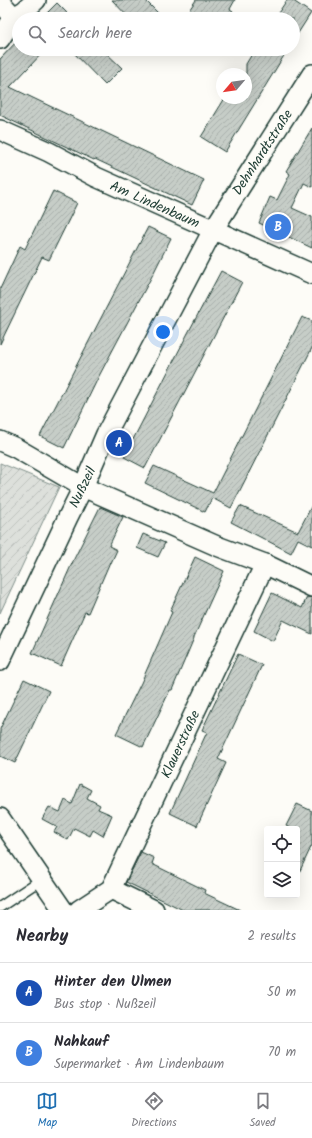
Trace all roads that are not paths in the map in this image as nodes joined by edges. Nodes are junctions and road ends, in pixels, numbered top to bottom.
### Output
1 (36, 0) edge
2 (0, 2) edge
3 (22, 12) edge
4 (12, 15) edge
5 (12, 20) edge
6 (0, 39) edge
7 (312, 74) edge
8 (0, 130) edge
9 (213, 230) junction
10 (312, 274) edge
11 (0, 440) edge
12 (83, 487) junction
13 (265, 564) junction
14 (312, 587) edge
15 (0, 661) edge
16 (0, 818) edge
17 (42, 879) junction
18 (111, 889) junction
19 (0, 907) edge
20 (63, 910) edge
21 (79, 910) edge
22 (154, 910) edge

1 - 3 street
2 - 4 street
5 - 6 street
7 - 9 street, Dehnhardtstraße
8 - 9 street, Am Lindenbaum
9 - 10 street, Am Lindenbaum
9 - 12 street, Nußzeil
11 - 12 street
12 - 13 street
12 - 15 street, Nußzeil
13 - 14 street
13 - 18 street, Klauerstraße
16 - 17 street
17 - 19 lane
17 - 20 street
18 - 21 street
18 - 22 street

